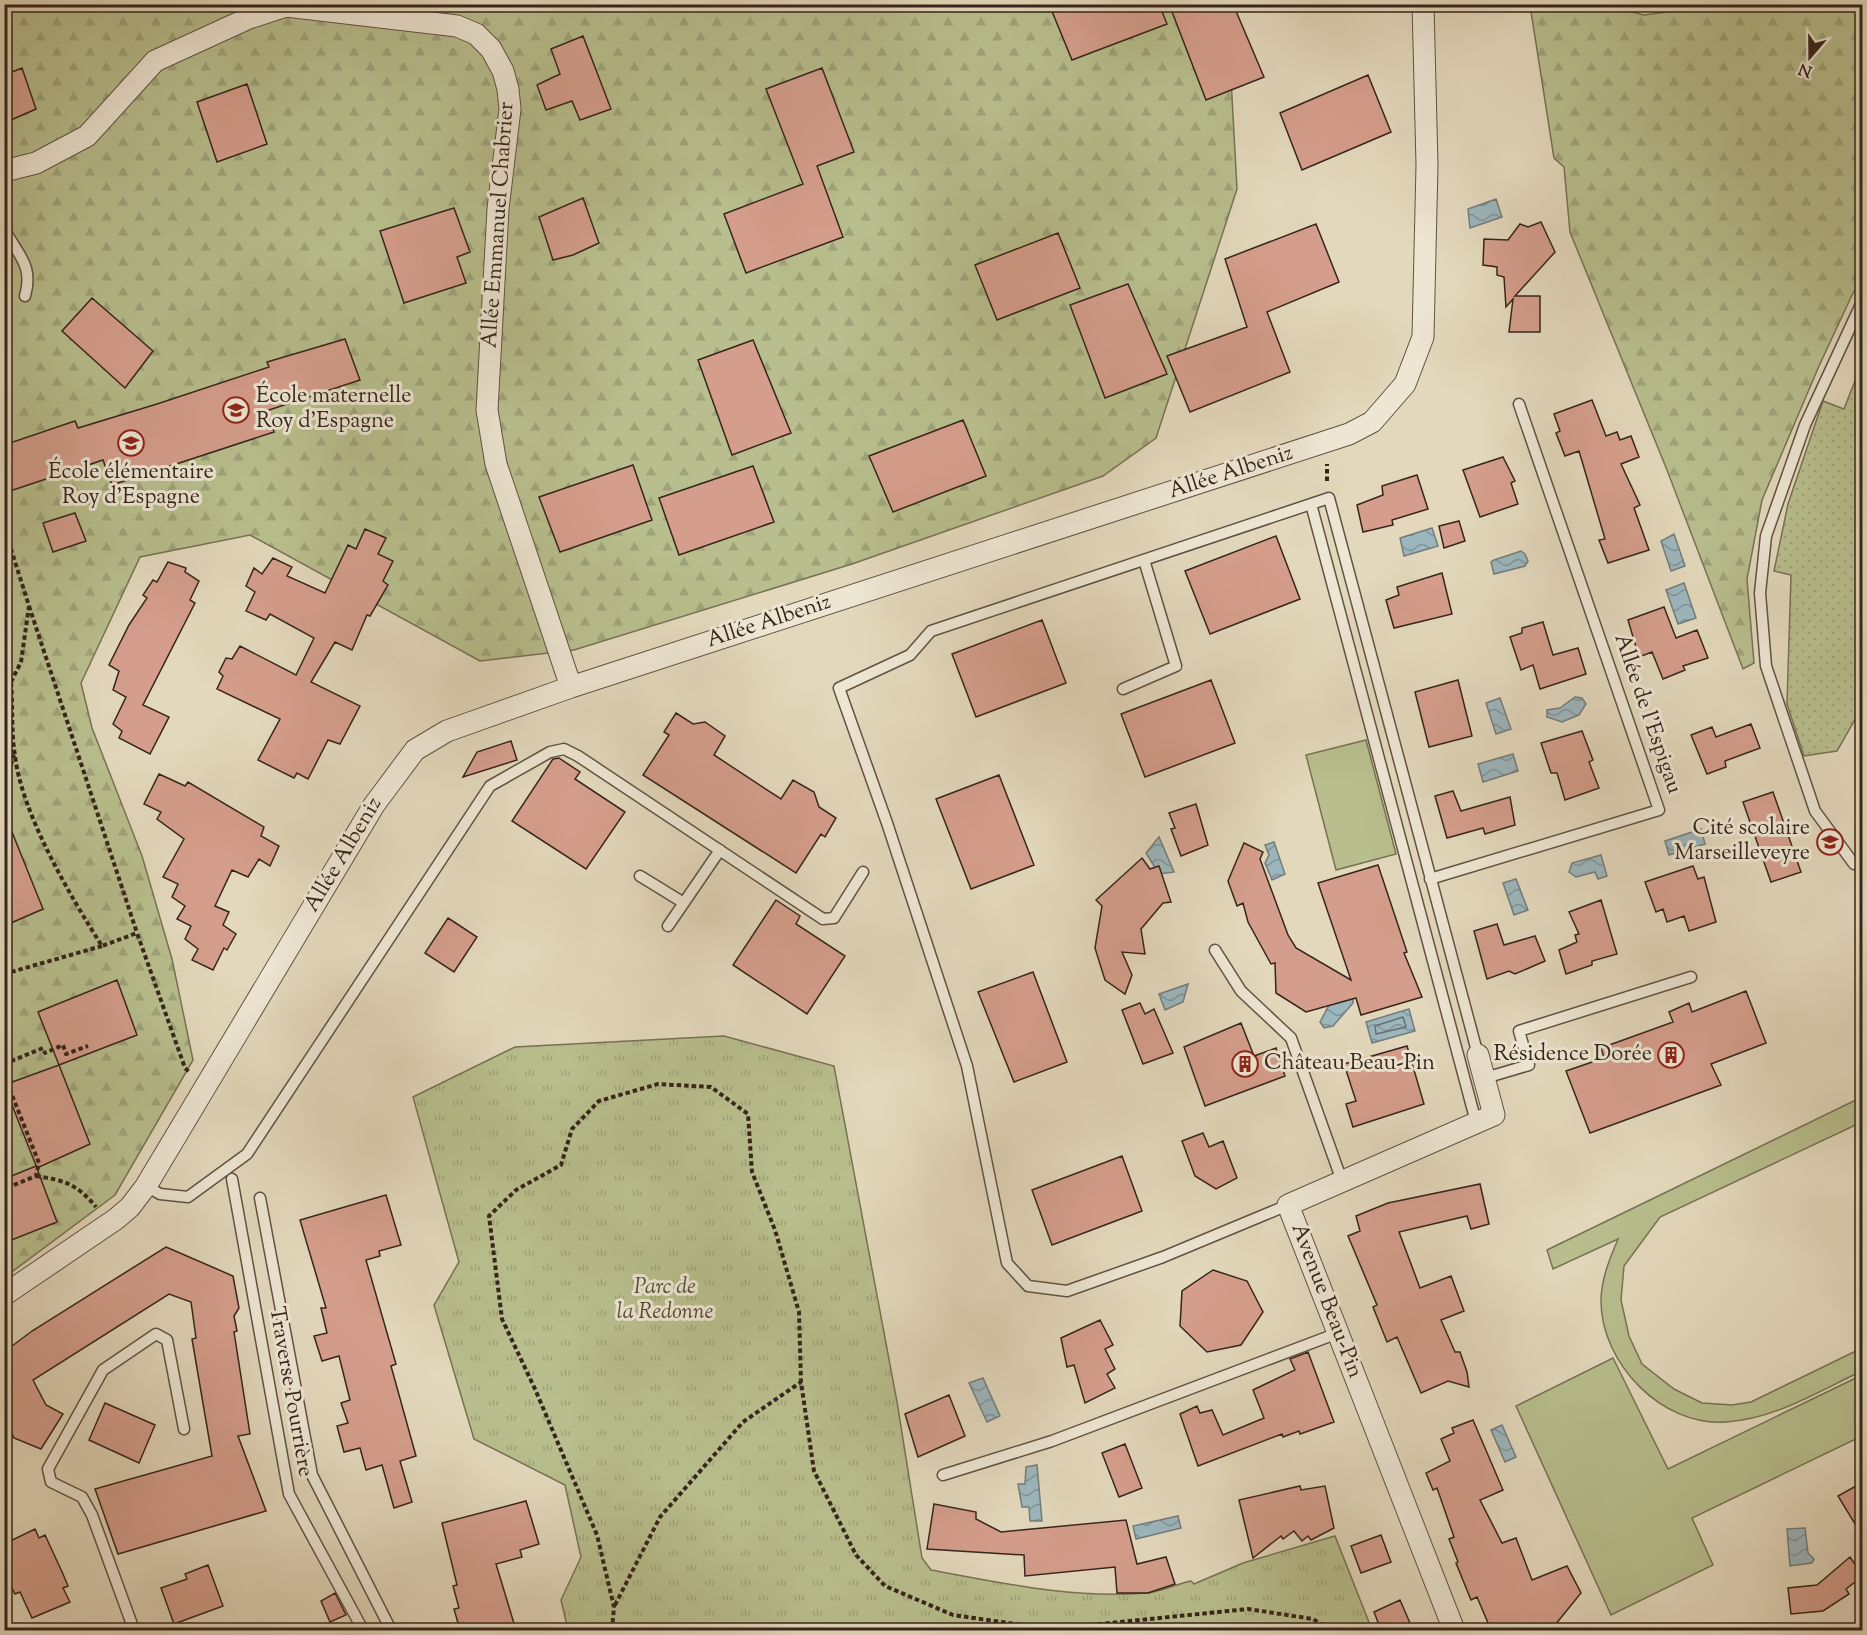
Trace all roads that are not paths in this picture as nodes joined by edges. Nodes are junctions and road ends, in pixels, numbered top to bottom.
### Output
1 (1423, 4) edge
2 (285, 5) edge
3 (4, 171) edge
4 (4, 228) edge
5 (25, 296) dead end
6 (1863, 302) edge
7 (1519, 404) dead end
8 (1311, 504) junction
9 (1144, 560) junction
10 (572, 687) junction
11 (1123, 688) dead end
12 (720, 850) junction
13 (1854, 864) dead end
14 (864, 872) dead end
15 (640, 876) dead end
16 (1430, 879) junction
17 (684, 903) junction
18 (668, 926) dead end
19 (1215, 950) dead end
20 (1691, 977) dead end
21 (1479, 1055) joint
22 (1485, 1078) junction
23 (1476, 1122) junction
24 (232, 1179) dead end
25 (1342, 1181) junction
26 (146, 1186) junction
27 (260, 1198) dead end
28 (1288, 1205) junction
29 (4, 1295) edge
30 (1338, 1333) junction
31 (184, 1430) dead end
32 (943, 1475) dead end
33 (134, 1630) edge
34 (363, 1630) edge
35 (391, 1630) edge
36 (1454, 1630) edge

1 - 10 street, Allée Albeniz
2 - 3 street, Allée Emmanuel Chabrier
2 - 10 street, Allée Emmanuel Chabrier
4 - 5 lane
6 - 13 lane
7 - 16 lane, Allée de l'Espigau
8 - 9 lane
8 - 16 lane
8 - 23 lane
9 - 11 lane
9 - 28 lane
10 - 26 street, Allée Albeniz
12 - 14 lane
12 - 17 lane
12 - 26 lane
15 - 17 lane
16 - 21 lane
17 - 18 lane
19 - 25 lane
20 - 22 lane
21 - 22 street, Avenue Beau-Pin
22 - 23 street, Avenue Beau-Pin
23 - 25 street, Avenue Beau-Pin
24 - 34 lane, Traverse Pourrière
25 - 28 street, Avenue Beau-Pin
26 - 29 street, Allée Albeniz
27 - 35 lane
28 - 30 street, Avenue Beau-Pin
30 - 32 lane
30 - 36 street, Avenue Beau-Pin
31 - 33 lane

